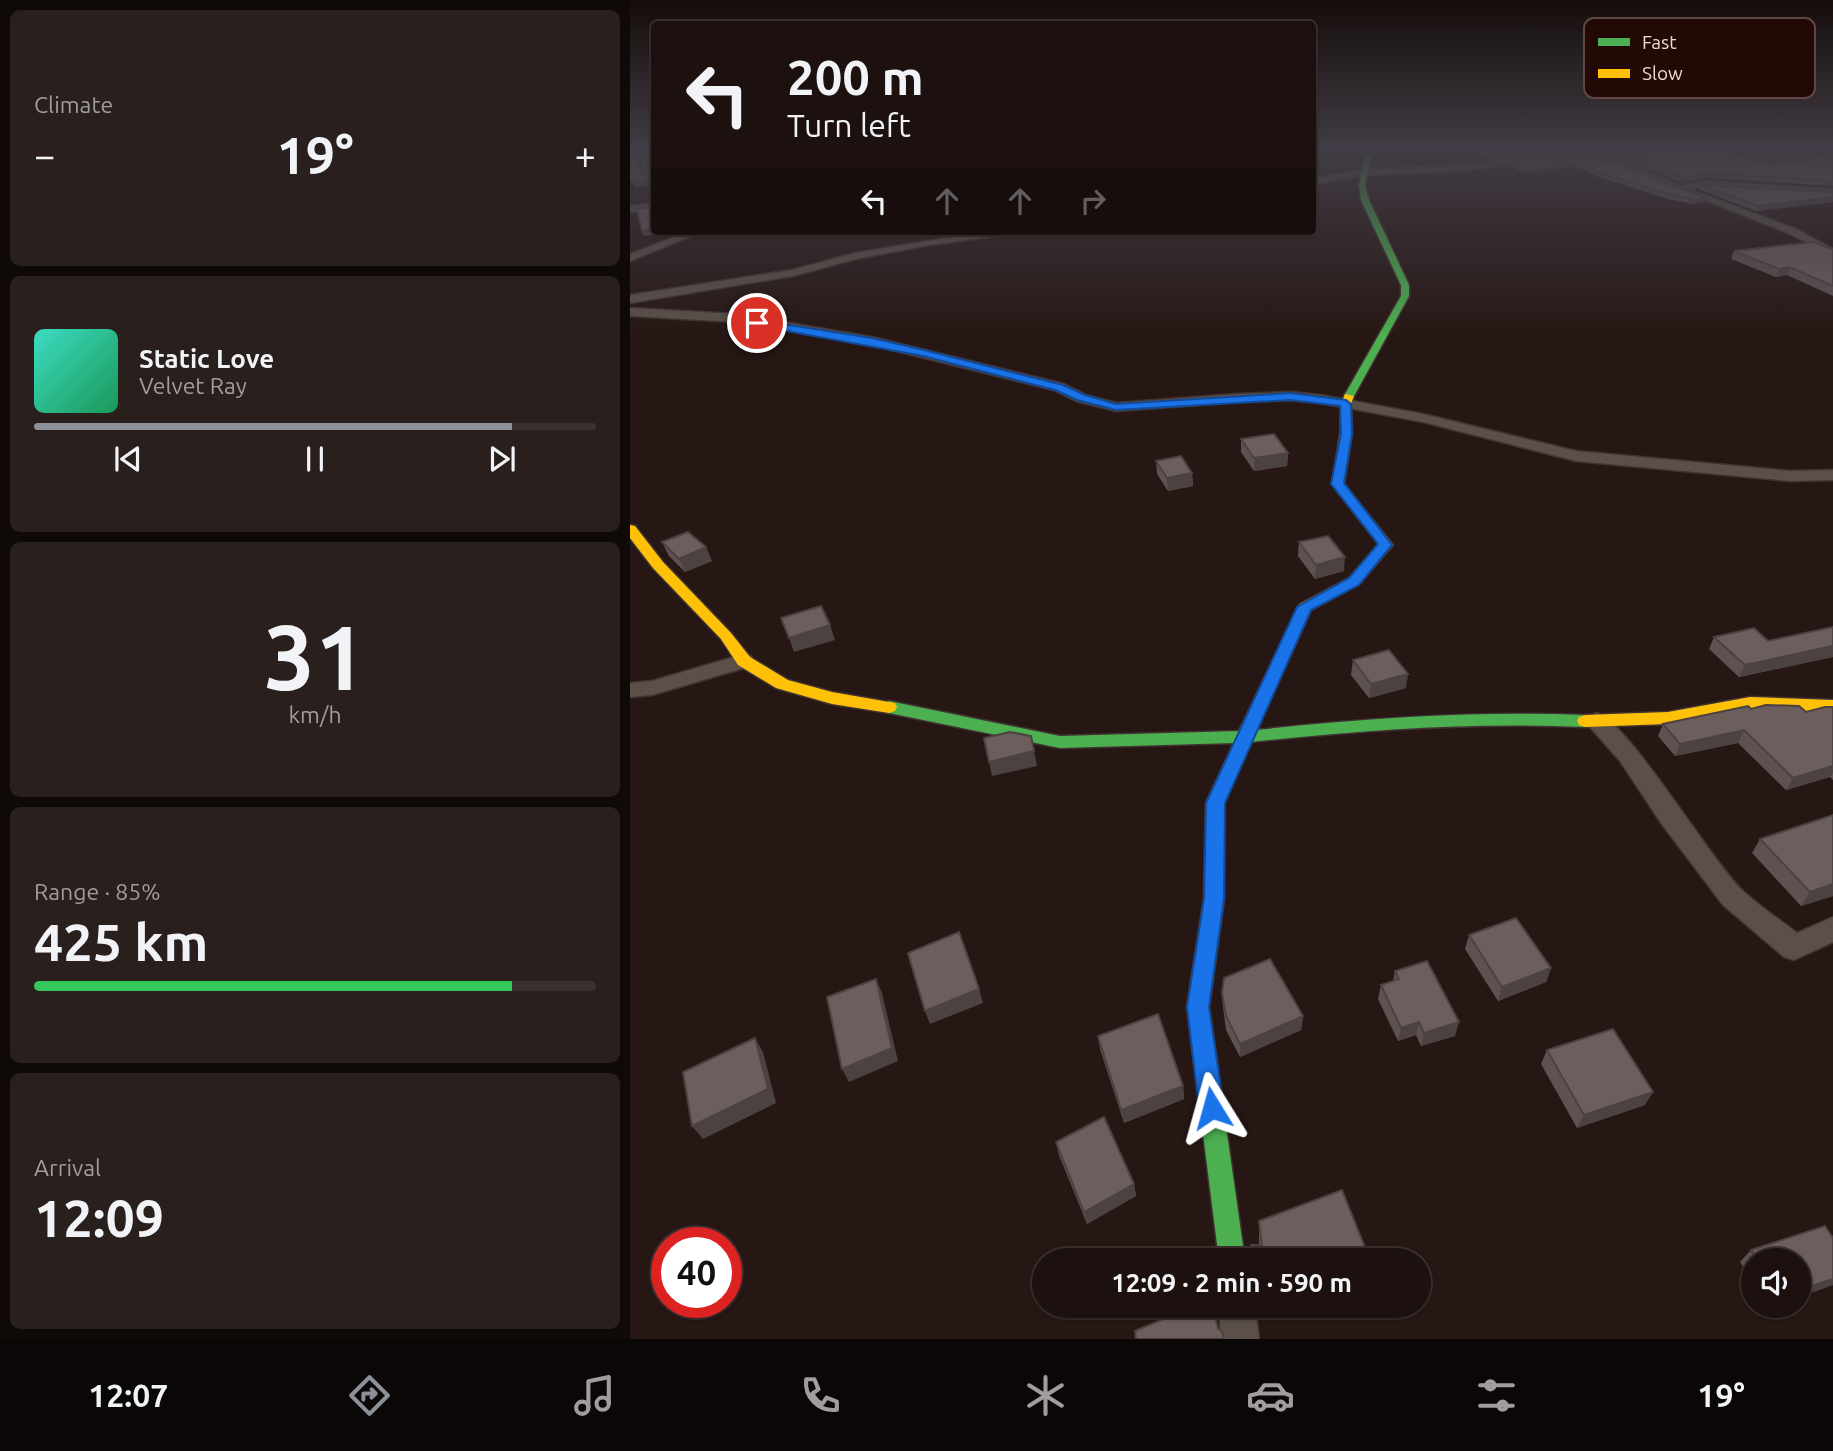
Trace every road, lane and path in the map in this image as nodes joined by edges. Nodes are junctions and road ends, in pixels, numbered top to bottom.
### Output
1 (1370, 211) edge
2 (1741, 211) edge
3 (689, 235) edge
4 (984, 235) edge
5 (1833, 253) edge
6 (630, 258) edge
7 (630, 299) edge
8 (630, 312) edge
9 (1346, 404) junction
10 (1833, 475) edge
11 (630, 529) edge
12 (744, 661) junction
13 (630, 690) edge
14 (1833, 706) edge
15 (1597, 721) junction
16 (1246, 737) junction
17 (1833, 929) edge
18 (1230, 1248) edge
19 (1238, 1318) edge
20 (1240, 1339) edge

1 - 9 street
2 - 5 street
3 - 6 street
4 - 7 street
8 - 9 street
9 - 10 street
9 - 16 street
11 - 12 street
12 - 13 street
12 - 16 street
14 - 15 street
15 - 16 street
15 - 17 street
16 - 18 street
19 - 20 street

